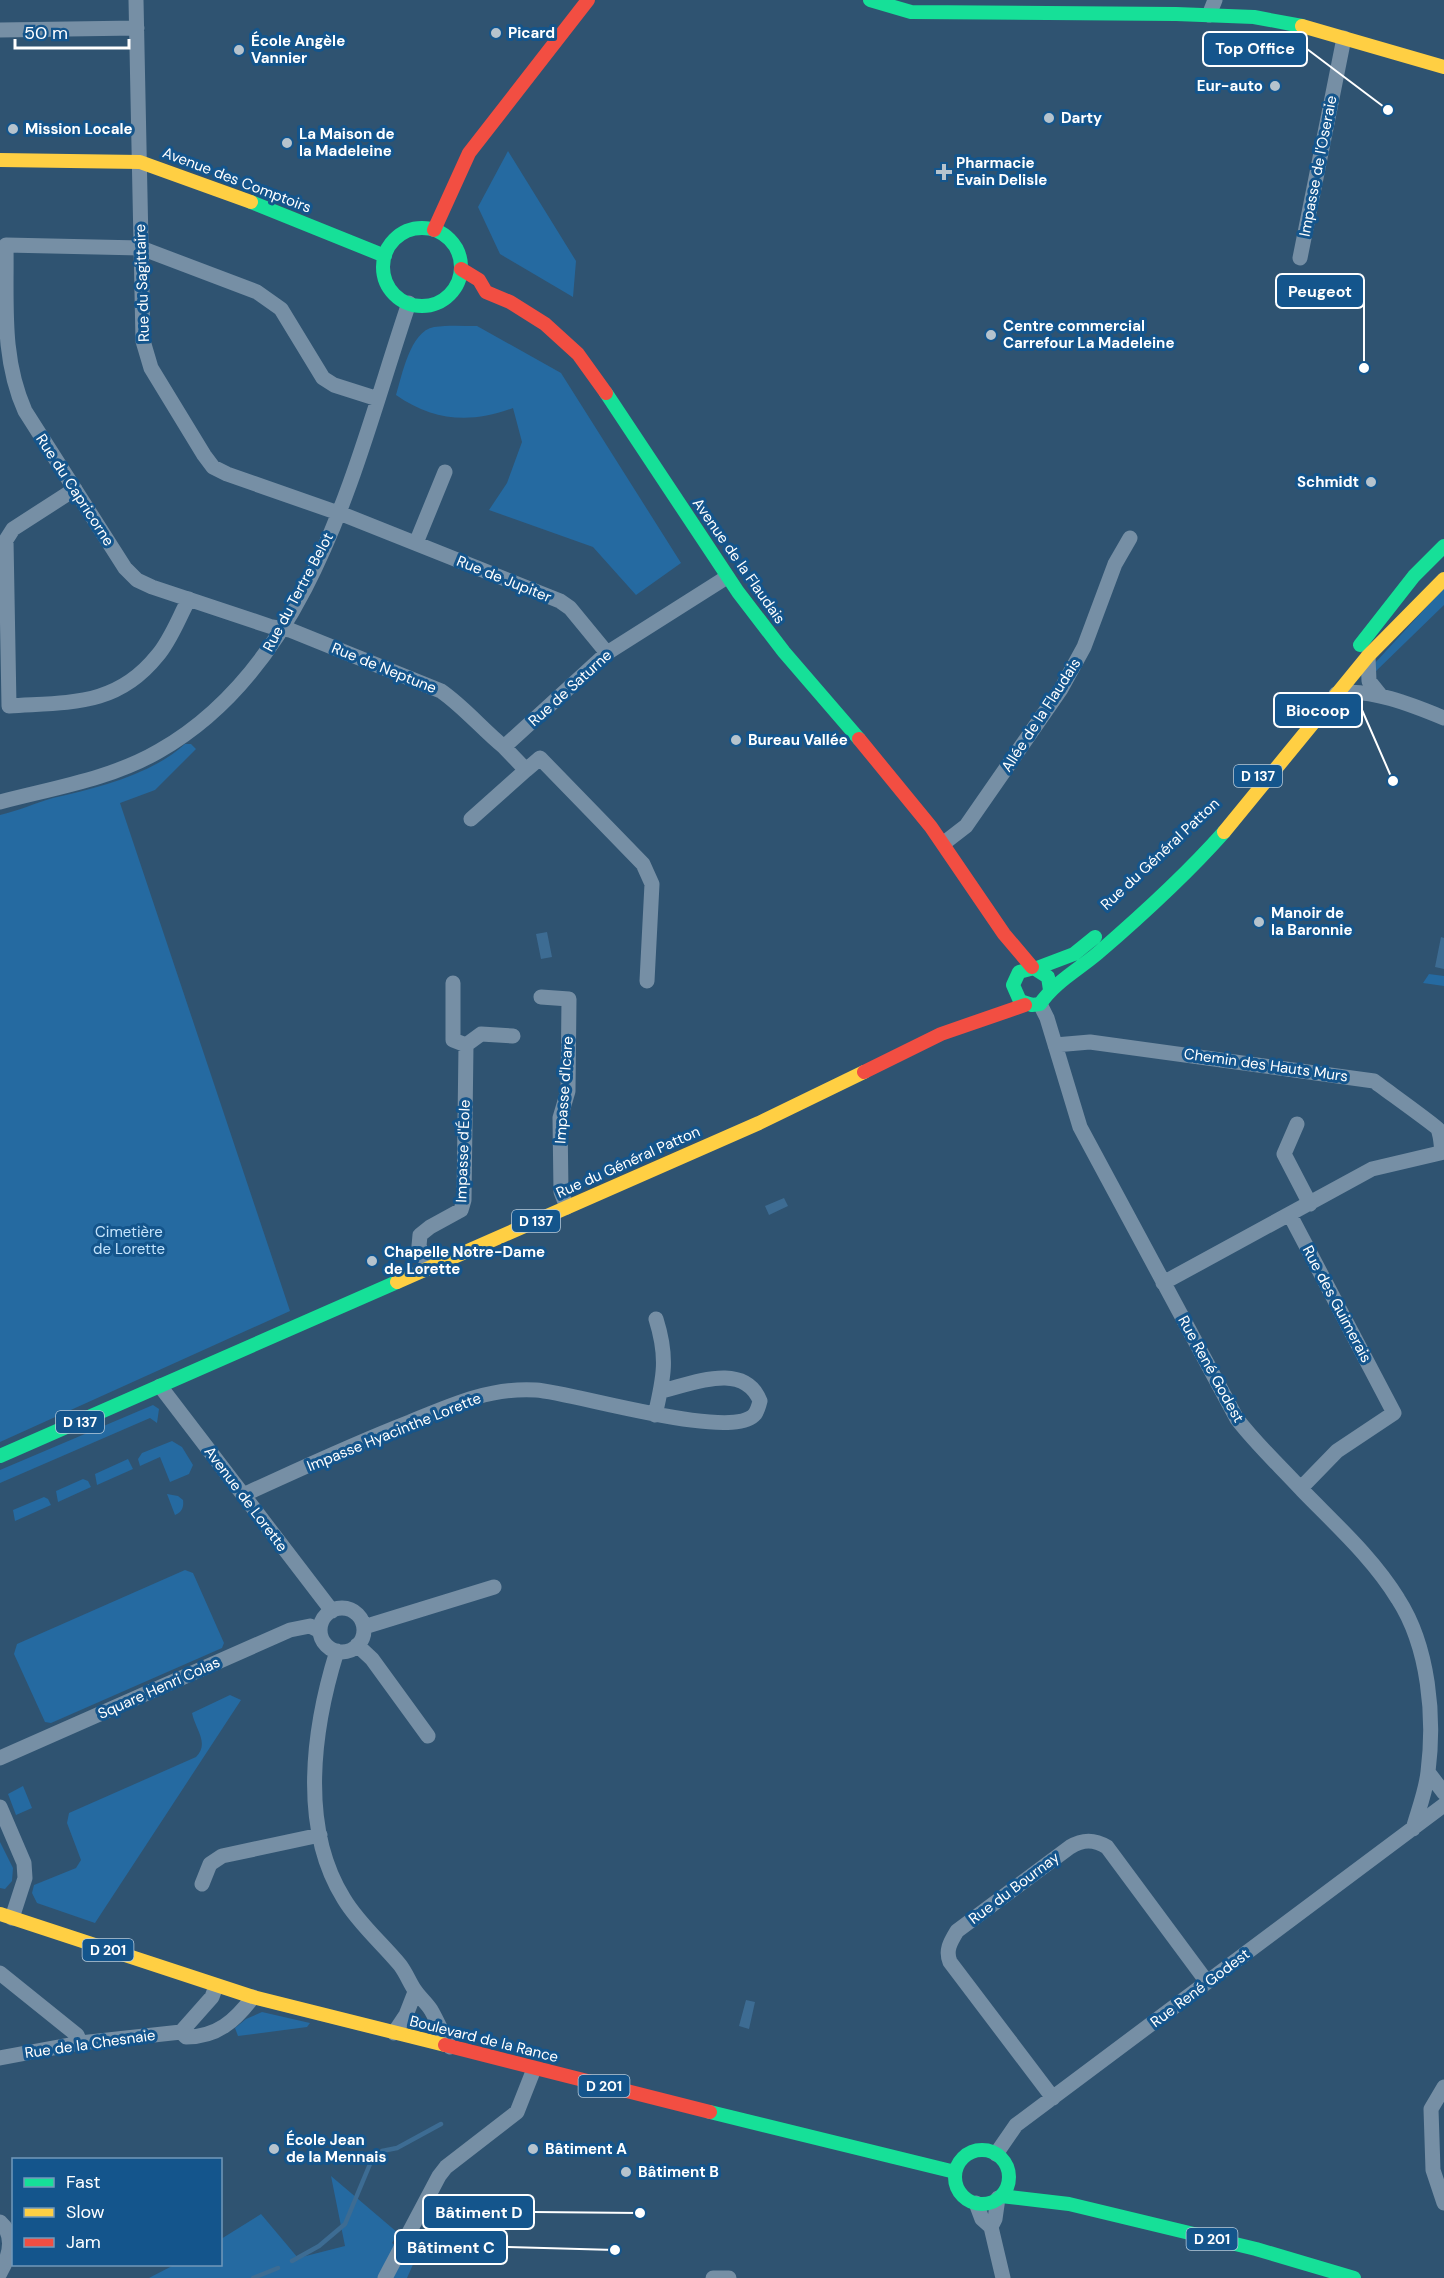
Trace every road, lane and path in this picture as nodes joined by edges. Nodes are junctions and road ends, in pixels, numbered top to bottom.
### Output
1 (136, 0) edge
2 (588, 0) edge
3 (870, 0) edge
4 (1215, 0) edge
5 (1031, 7) edge
6 (1209, 15) junction
7 (137, 28) junction
8 (0, 30) edge
9 (1344, 38) junction
10 (1444, 67) edge
11 (0, 160) edge
12 (140, 162) junction
13 (434, 230) junction
14 (141, 248) junction
15 (385, 256) junction
16 (1300, 258) dead end
17 (461, 269) junction
18 (450, 294) junction
19 (476, 295) junction
20 (409, 303) junction
21 (378, 399) junction
22 (445, 472) dead end
23 (75, 489) junction
24 (339, 514) junction
25 (1130, 538) dead end
26 (416, 543) junction
27 (1444, 546) edge
28 (727, 577) junction
29 (1444, 579) edge
30 (189, 599) junction
31 (281, 628) junction
32 (607, 653) junction
33 (1368, 656) junction
34 (1336, 694) junction
35 (1380, 696) junction
36 (1444, 718) edge
37 (504, 747) junction
38 (526, 770) junction
39 (0, 802) edge
40 (471, 819) dead end
41 (944, 843) junction
42 (956, 863) junction
43 (1034, 968) junction
44 (647, 981) dead end
45 (453, 982) dead end
46 (1010, 985) junction
47 (1050, 990) junction
48 (542, 997) dead end
49 (986, 1004) dead end
50 (1032, 1005) junction
51 (941, 1034) junction
52 (513, 1036) dead end
53 (466, 1045) junction
54 (1055, 1045) junction
55 (1297, 1124) dead end
56 (1443, 1152) edge
57 (1310, 1204) junction
58 (567, 1207) junction
59 (1290, 1215) junction
60 (429, 1268) junction
61 (1163, 1283) junction
62 (656, 1319) dead end
63 (160, 1386) junction
64 (661, 1391) junction
65 (655, 1415) junction
66 (0, 1456) edge
67 (1301, 1488) junction
68 (243, 1495) junction
69 (494, 1587) dead end
70 (332, 1611) junction
71 (364, 1627) junction
72 (320, 1631) junction
73 (357, 1646) junction
74 (337, 1651) junction
75 (428, 1736) dead end
76 (0, 1758) edge
77 (1428, 1772) junction
78 (1423, 1791) junction
79 (1444, 1793) edge
80 (0, 1807) edge
81 (1440, 1808) edge
82 (1413, 1829) junction
83 (320, 1835) junction
84 (202, 1884) dead end
85 (6, 1916) edge
86 (0, 1973) edge
87 (1207, 1982) junction
88 (216, 1986) junction
89 (415, 1992) junction
90 (253, 1997) junction
91 (181, 2032) junction
92 (394, 2033) junction
93 (80, 2043) junction
94 (450, 2047) junction
95 (0, 2058) edge
96 (534, 2069) junction
97 (1444, 2087) edge
98 (1053, 2098) junction
99 (996, 2154) junction
100 (955, 2172) junction
101 (1018, 2181) junction
102 (999, 2197) junction
103 (1444, 2202) edge
104 (976, 2203) junction
105 (1069, 2204) junction
106 (0, 2222) edge
107 (991, 2227) junction
108 (12, 2243) edge
109 (0, 2273) edge
110 (385, 2278) edge
111 (713, 2278) edge
112 (729, 2278) edge
113 (1003, 2278) edge
114 (1354, 2278) edge

1 - 7 street, Rue du Sagittaire
2 - 13 main road
3 - 5 main road
4 - 6 street
5 - 6 main road
6 - 9 main road
7 - 8 street
7 - 12 street, Rue du Sagittaire
9 - 10 main road
9 - 16 street, Impasse de l'Oseraie
11 - 12 main road, Avenue des Comptoirs
12 - 14 street, Rue du Sagittaire
12 - 15 main road, Avenue des Comptoirs
13 - 15 main road
13 - 17 main road
14 - 21 street
14 - 23 street, Rue du Capricorne
14 - 24 street, Rue du Sagittaire
15 - 20 main road
17 - 18 main road
17 - 19 main road, Avenue de la Flaudais
18 - 19 main road, Avenue de la Flaudais
18 - 20 main road
19 - 28 main road, Avenue de la Flaudais
20 - 21 street, Rue du Tertre Belot
21 - 24 street, Rue du Tertre Belot
22 - 26 street
23 - 30 street, Rue du Capricorne
23 - 30 street
24 - 26 street, Rue de Jupiter
24 - 31 street, Rue du Tertre Belot
25 - 41 street, Allée de la Flaudais
26 - 32 street, Rue de Jupiter
27 - 43 main road, Rue du Général Patton / D 137
28 - 32 street, Rue de Saturne
28 - 41 main road, Avenue de la Flaudais
29 - 33 main road, Rue du Général Patton / D 137
30 - 31 street, Rue du Capricorne
31 - 37 street, Rue de Neptune
31 - 39 street, Rue du Tertre Belot
32 - 37 street, Rue de Saturne
33 - 34 main road, Rue du Général Patton / D 137
33 - 35 street
34 - 35 street
34 - 47 main road, Rue du Général Patton / D 137
35 - 36 street
37 - 38 street
38 - 40 street
38 - 44 street
41 - 42 main road, Avenue de la Flaudais
42 - 43 main road, Avenue de la Flaudais
42 - 46 main road, Avenue de la Flaudais
43 - 46 main road
43 - 47 main road
45 - 53 street
46 - 50 main road
47 - 50 main road
48 - 58 street, Impasse d'Icare
49 - 51 main road, Rue du Général Patton / D 137
50 - 51 main road, Rue du Général Patton / D 137
50 - 54 street, Rue René Godest
51 - 58 main road, Rue du Général Patton / D 137
52 - 53 street
53 - 60 street, Impasse d'Éole
54 - 56 street, Chemin des Hauts Murs
54 - 61 street, Rue René Godest
55 - 57 street
56 - 57 street
57 - 59 street
58 - 60 main road, Rue du Général Patton / D 137
59 - 61 street
59 - 67 street, Rue des Guimerais
60 - 63 main road, Rue du Général Patton / D 137
61 - 67 street, Rue René Godest
62 - 64 street
63 - 66 main road, D 137
63 - 68 street, Avenue de Lorette
64 - 65 street
64 - 65 street, Impasse Hyacinthe Lorette
65 - 68 street, Impasse Hyacinthe Lorette
67 - 77 street, Rue René Godest
68 - 70 street, Avenue de Lorette
69 - 71 street
70 - 71 street
70 - 72 street
71 - 73 street
72 - 74 street
72 - 76 street, Square Henri Colas
73 - 74 street
73 - 75 street
74 - 83 street
77 - 78 street, Rue René Godest
77 - 79 street
78 - 81 street, Rue René Godest
78 - 82 street, Rue René Godest
80 - 85 street
81 - 82 street, Rue René Godest
82 - 87 street, Rue René Godest
83 - 84 street
83 - 89 street
85 - 88 main road, D 201
86 - 93 street
87 - 98 street, Rue René Godest
87 - 98 street, Rue du Bournay
88 - 90 main road, Boulevard de la Rance / D 201
88 - 91 street
89 - 92 street
89 - 94 street
90 - 91 street, Rue de la Chesnaie
90 - 92 main road, Boulevard de la Rance / D 201
91 - 93 street, Rue de la Chesnaie
92 - 94 main road, Boulevard de la Rance / D 201
93 - 95 street, Rue de la Chesnaie
94 - 96 main road, Boulevard de la Rance / D 201
96 - 100 main road, Boulevard de la Rance / D 201
96 - 110 street
97 - 103 street
98 - 99 street, Rue René Godest
99 - 100 main road
99 - 101 main road
100 - 104 main road
101 - 102 main road
101 - 105 main road, D 201
102 - 104 main road
102 - 105 main road, D 201
102 - 107 street
104 - 107 street
105 - 114 main road, D 201
106 - 108 street
107 - 113 street
108 - 109 street
111 - 112 street

